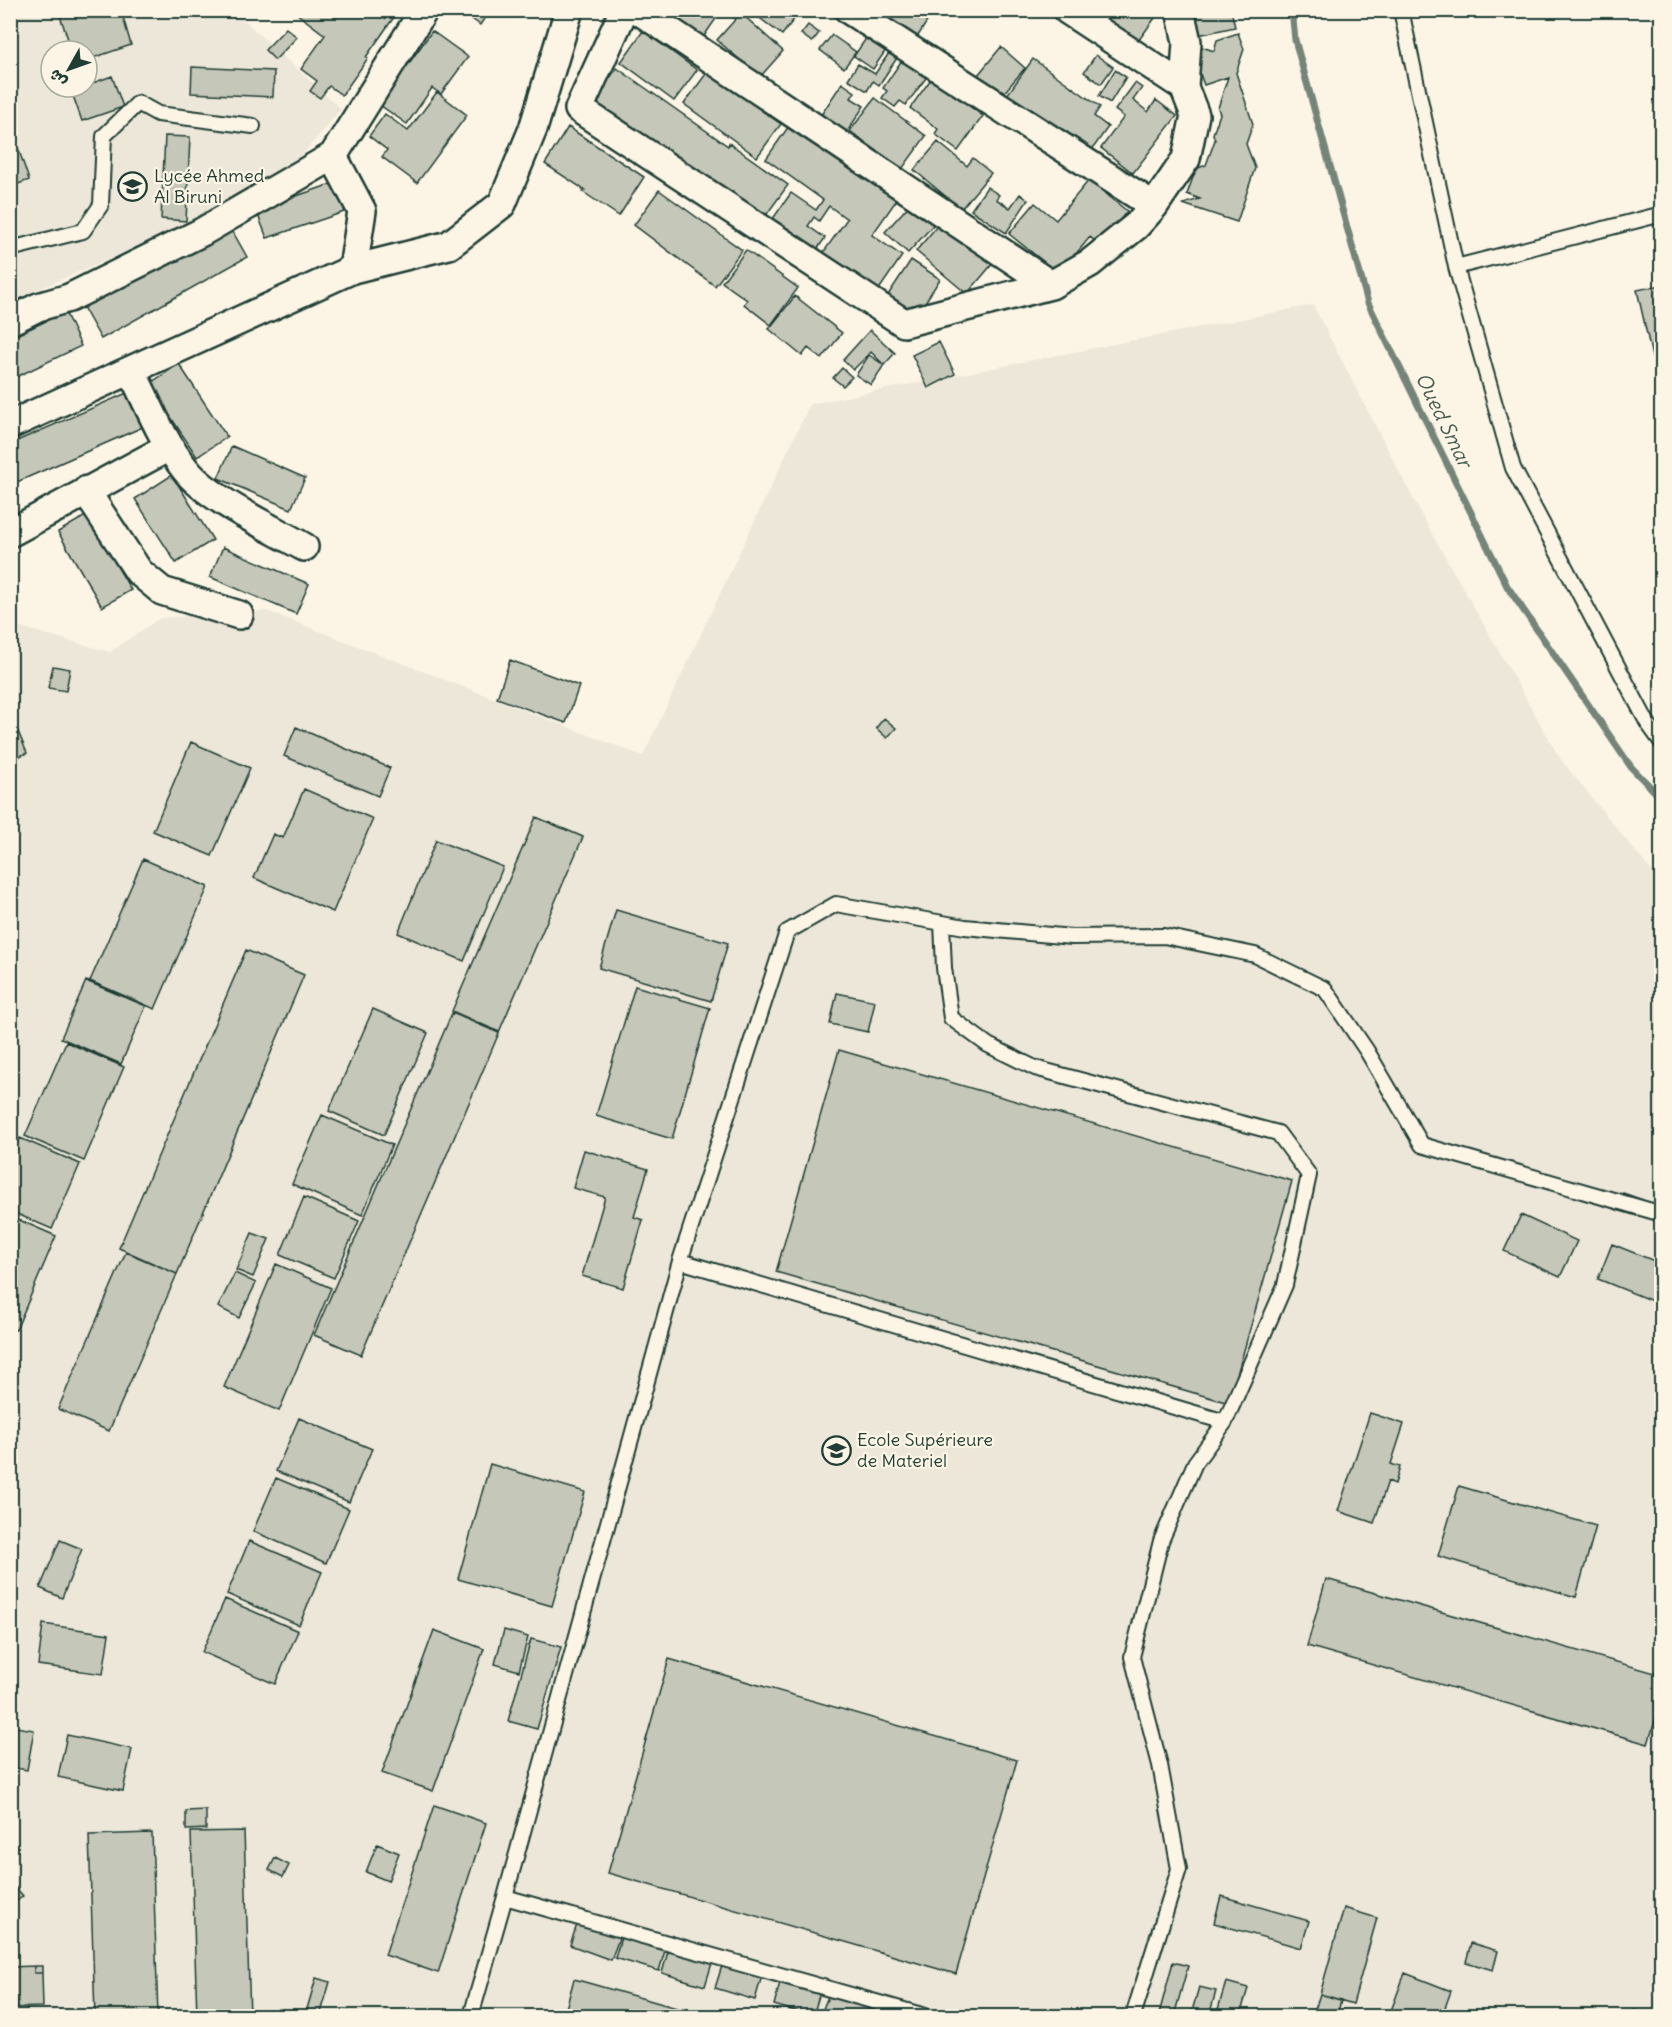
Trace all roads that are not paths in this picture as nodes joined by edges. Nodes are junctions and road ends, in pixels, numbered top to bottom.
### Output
1 (569, 10) edge
2 (624, 10) edge
3 (638, 10) edge
4 (849, 10) edge
5 (1067, 10) edge
6 (1180, 10) edge
7 (1401, 10) edge
8 (420, 12) edge
9 (1184, 87) junction
10 (253, 126) dead end
11 (333, 156) junction
12 (1154, 206) junction
13 (1662, 214) edge
14 (10, 249) edge
15 (1455, 267) junction
16 (353, 270) junction
17 (1051, 285) junction
18 (10, 321) edge
19 (132, 372) junction
20 (10, 425) edge
21 (170, 447) junction
22 (87, 490) junction
23 (10, 533) edge
24 (304, 547) dead end
25 (239, 615) dead end
26 (1662, 743) edge
27 (942, 923) junction
28 (1662, 1214) edge
29 (680, 1261) junction
30 (1225, 1422) junction
31 (505, 1897) junction
32 (471, 2016) edge
33 (925, 2016) edge
34 (1133, 2016) edge

1 - 16 street
2 - 17 street
3 - 17 street
4 - 12 street
5 - 9 street
6 - 9 street
7 - 15 lane
8 - 11 street
9 - 12 street
10 - 14 lane
11 - 16 street
11 - 18 street
12 - 17 street
13 - 15 lane
15 - 26 lane
16 - 19 street
19 - 20 street
19 - 21 street
21 - 22 street
21 - 24 street
22 - 23 street
22 - 25 street
27 - 28 lane
27 - 29 lane
27 - 30 lane
29 - 30 lane
29 - 31 lane
30 - 34 lane
31 - 32 lane
31 - 33 lane

